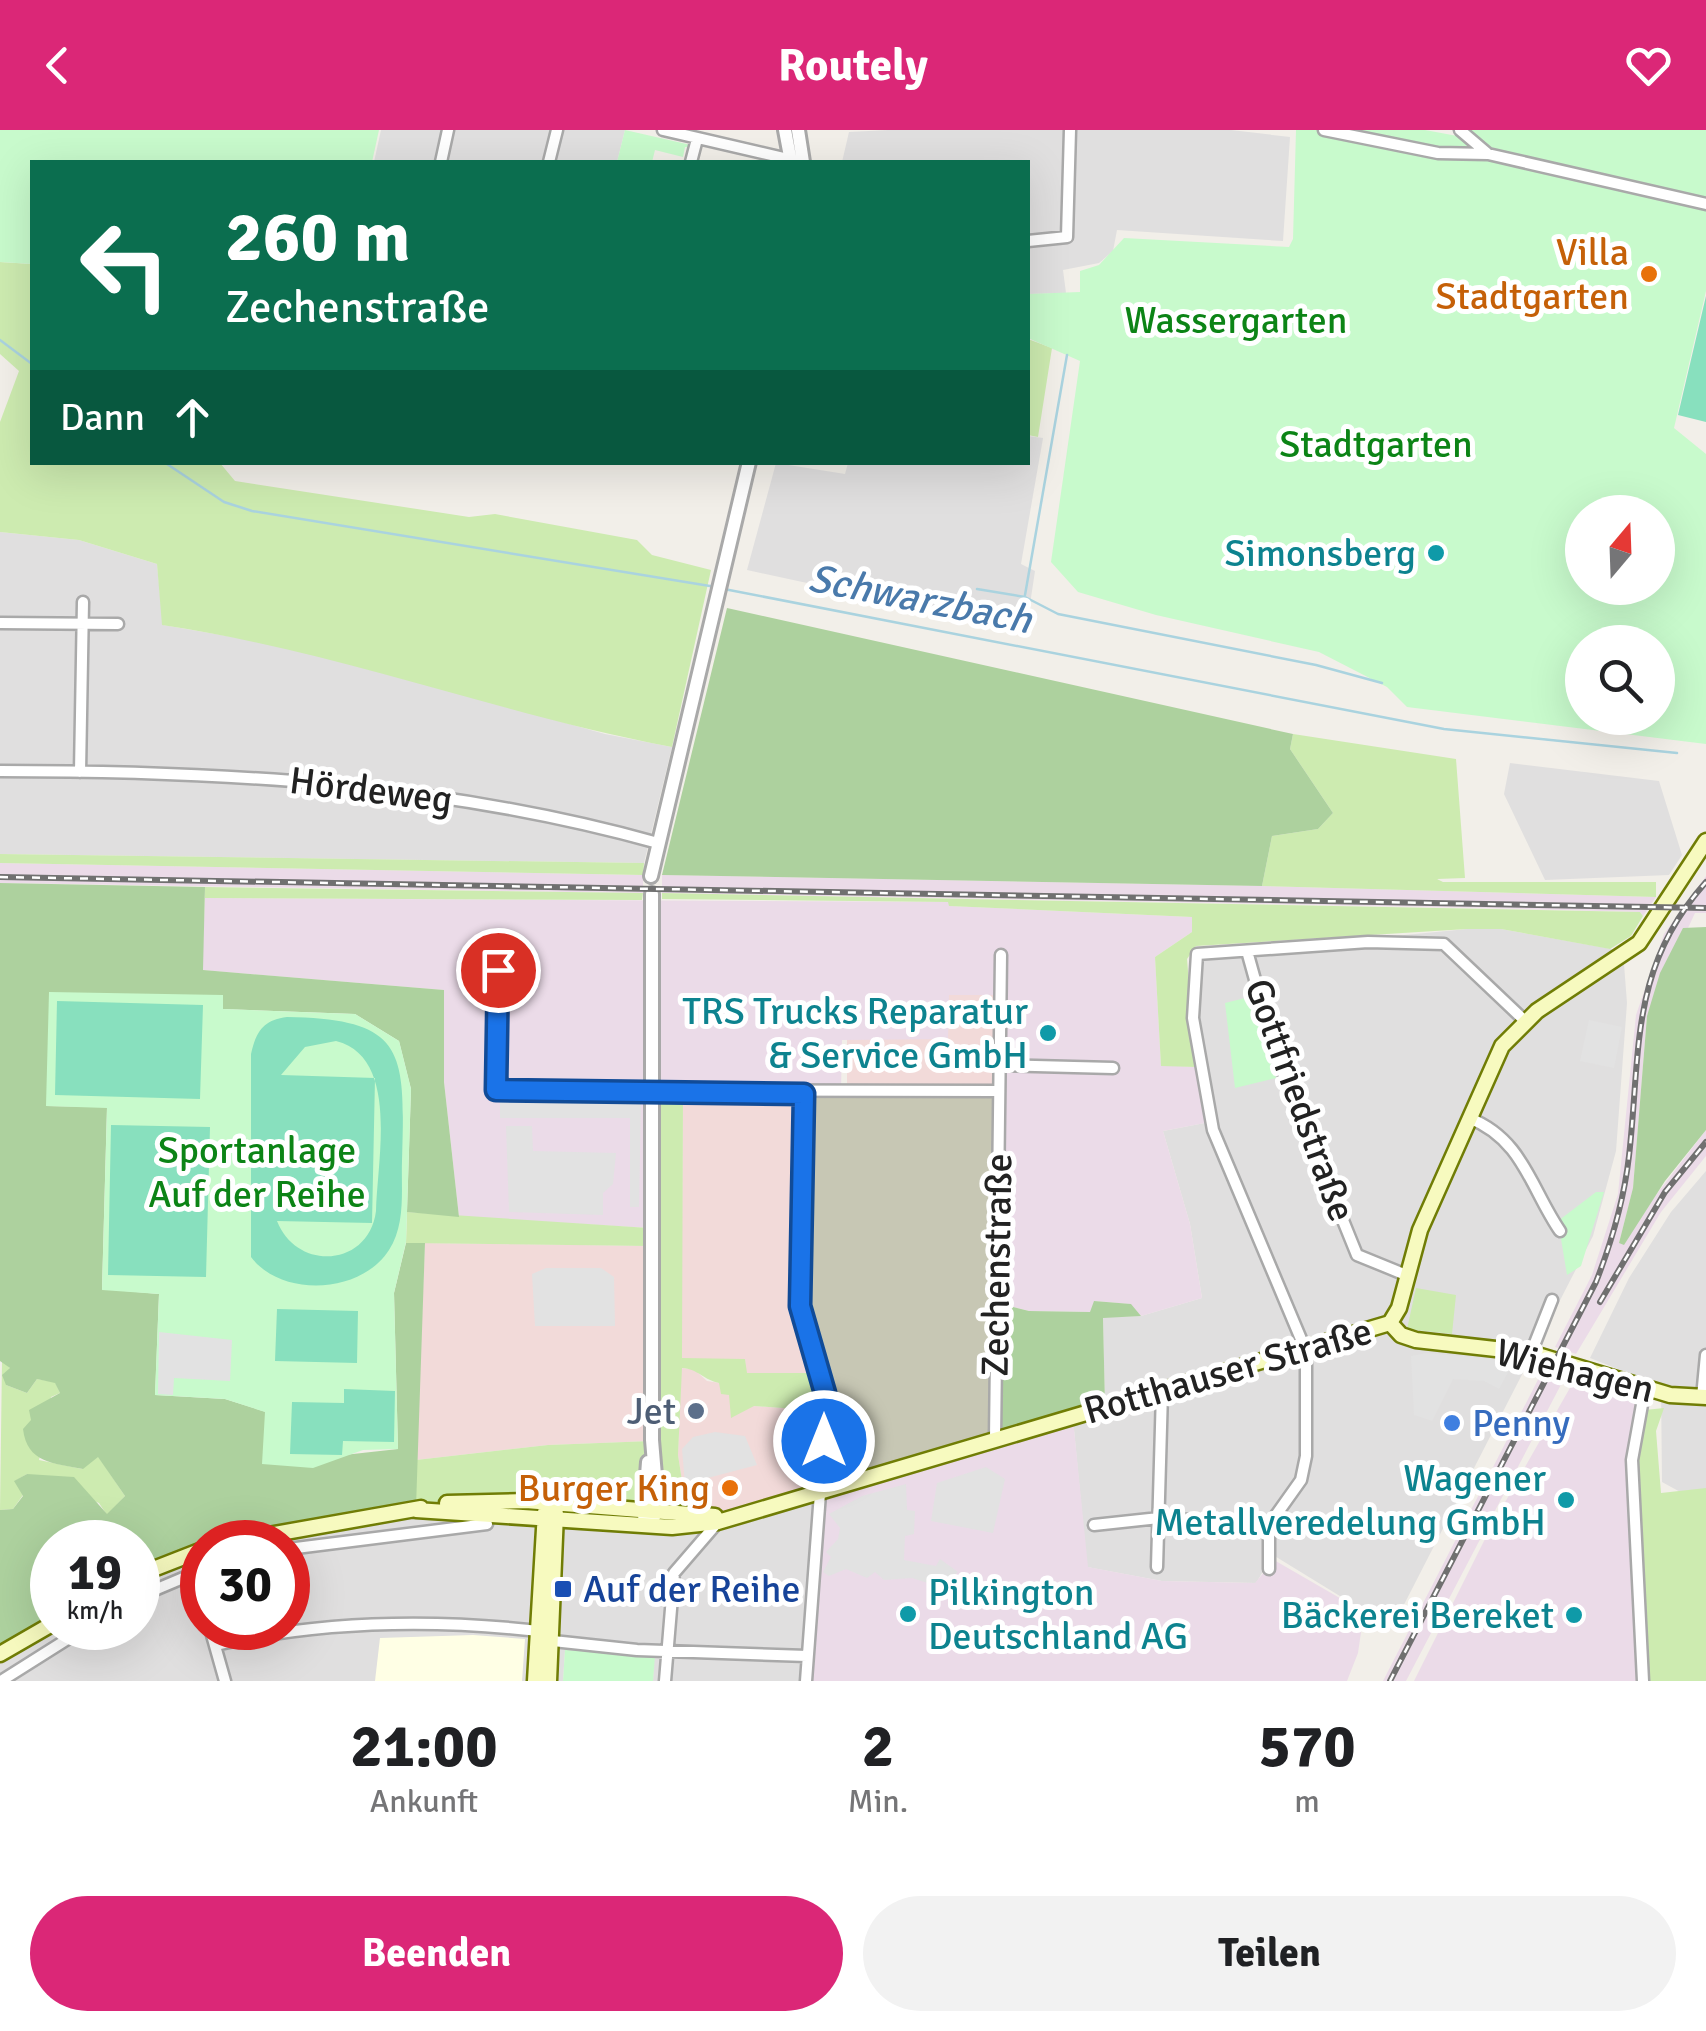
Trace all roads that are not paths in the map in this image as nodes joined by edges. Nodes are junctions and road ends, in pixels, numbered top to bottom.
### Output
1 (448, 130) edge
2 (557, 130) edge
3 (662, 130) edge
4 (785, 130) edge
5 (798, 130) edge
6 (1070, 130) edge
7 (1324, 130) edge
8 (1460, 130) edge
9 (697, 138) junction
10 (1458, 153) junction
11 (1488, 154) junction
12 (751, 157) edge
13 (440, 160) edge
14 (550, 160) edge
15 (692, 160) edge
16 (791, 160) edge
17 (803, 160) edge
18 (1706, 204) edge
19 (1030, 241) edge
20 (748, 465) edge
21 (83, 602) dead end
22 (82, 622) junction
23 (0, 623) edge
24 (118, 624) dead end
25 (0, 771) edge
26 (80, 772) junction
27 (1706, 841) edge
28 (658, 843) junction
29 (651, 876) dead end
30 (652, 894) dead end
31 (1247, 951) junction
32 (1002, 955) dead end
33 (498, 970) dead end
34 (1524, 1020) junction
35 (999, 1065) junction
36 (1113, 1068) dead end
37 (655, 1092) junction
38 (998, 1092) junction
39 (804, 1094) junction
40 (1469, 1118) junction
41 (1560, 1231) dead end
42 (1406, 1275) junction
43 (1552, 1300) dead end
44 (1390, 1324) junction
45 (1306, 1351) junction
46 (1531, 1353) junction
47 (1706, 1355) edge
48 (1645, 1388) junction
49 (1162, 1392) junction
50 (1704, 1397) edge
51 (995, 1438) junction
52 (819, 1490) junction
53 (650, 1510) junction
54 (551, 1512) junction
55 (1159, 1518) junction
56 (722, 1520) junction
57 (487, 1524) dead end
58 (647, 1526) junction
59 (1094, 1526) dead end
60 (1269, 1526) junction
61 (310, 1528) edge
62 (310, 1546) edge
63 (1157, 1567) dead end
64 (1269, 1569) dead end
65 (310, 1629) edge
66 (538, 1631) junction
67 (30, 1637) edge
68 (553, 1641) junction
69 (668, 1648) junction
70 (50, 1650) edge
71 (216, 1650) edge
72 (0, 1654) edge
73 (807, 1656) junction
74 (1, 1681) edge
75 (225, 1681) edge
76 (535, 1681) edge
77 (550, 1681) edge
78 (665, 1681) edge
79 (806, 1681) edge
80 (1642, 1681) edge

1 - 13 street
2 - 14 street
3 - 9 street
4 - 16 street
5 - 17 street
6 - 19 street
7 - 10 street
8 - 10 street
8 - 11 street
9 - 12 street
9 - 15 street
10 - 11 street
11 - 18 street
20 - 28 street
21 - 22 street
22 - 23 street
22 - 24 street
22 - 26 street
25 - 26 street, Hördeweg
26 - 28 street, Hördeweg
27 - 34 main road, Rotthauser Straße
28 - 29 street
30 - 37 street
31 - 34 street
31 - 42 street, Gottfriedstraße
31 - 45 street
32 - 35 street, Zechenstraße
33 - 37 street
34 - 40 main road, Rotthauser Straße
35 - 36 street
35 - 38 street, Zechenstraße
37 - 39 street
37 - 53 street
38 - 39 street
38 - 51 street, Zechenstraße
39 - 52 street
40 - 41 street
40 - 42 main road, Rotthauser Straße
42 - 44 main road, Rotthauser Straße
43 - 46 street
44 - 45 main road, Rotthauser Straße
44 - 46 main road, Wiehagen
45 - 49 main road, Rotthauser Straße
45 - 60 street
46 - 48 main road, Wiehagen
47 - 50 street
48 - 50 main road, Wiehagen
48 - 80 street
49 - 51 main road, Rotthauser Straße
49 - 55 street
51 - 52 main road, Rotthauser Straße
52 - 56 main road, Rotthauser Straße
52 - 73 street
53 - 54 main road
53 - 56 main road, Rotthauser Straße
53 - 58 street
54 - 58 main road
54 - 61 main road
54 - 66 main road
54 - 68 main road
55 - 59 street
55 - 60 street
55 - 63 street
56 - 58 main road, Rotthauser Straße
56 - 69 street
57 - 62 street
60 - 64 street
65 - 66 street
66 - 76 main road
67 - 72 main road
68 - 69 street
68 - 77 main road
69 - 73 street
69 - 78 street
70 - 74 street
71 - 75 street
73 - 79 street

